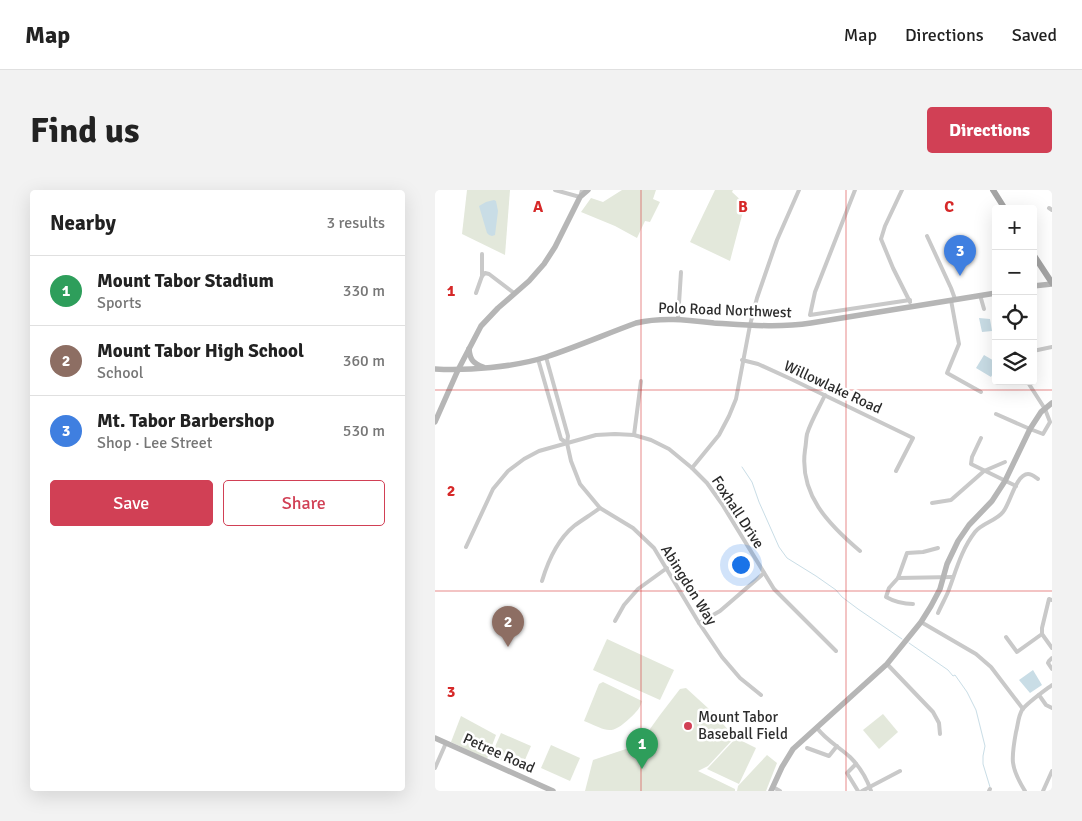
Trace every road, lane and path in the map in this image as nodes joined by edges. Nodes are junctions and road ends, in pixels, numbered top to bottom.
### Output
1 (555, 190) edge
2 (581, 190) edge
3 (588, 190) edge
4 (799, 190) edge
5 (855, 190) edge
6 (902, 190) edge
7 (993, 190) edge
8 (580, 197) junction
9 (1002, 205) edge
10 (927, 236) dead end
11 (482, 254) dead end
12 (1037, 260) edge
13 (681, 272) dead end
14 (481, 276) junction
15 (1052, 284) edge
16 (1037, 286) edge
17 (476, 293) dead end
18 (514, 293) junction
19 (992, 294) edge
20 (980, 295) junction
21 (953, 300) junction
22 (911, 304) junction
23 (984, 309) dead end
24 (809, 315) junction
25 (678, 319) junction
26 (811, 323) junction
27 (750, 325) junction
28 (469, 347) junction
29 (1052, 347) edge
30 (1037, 350) edge
31 (546, 357) junction
32 (538, 359) junction
33 (742, 360) junction
34 (485, 367) junction
35 (435, 369) edge
36 (458, 370) junction
37 (641, 381) dead end
38 (1030, 385) edge
39 (981, 392) dead end
40 (825, 395) junction
41 (1052, 403) edge
42 (1045, 409) junction
43 (996, 414) dead end
44 (435, 422) edge
45 (1029, 429) junction
46 (634, 435) junction
47 (981, 438) dead end
48 (567, 443) junction
49 (1005, 462) dead end
50 (692, 468) junction
51 (897, 471) dead end
52 (984, 471) junction
53 (1038, 479) dead end
54 (1005, 481) junction
55 (1016, 486) junction
56 (932, 503) dead end
57 (600, 508) junction
58 (465, 547) dead end
59 (938, 548) dead end
60 (859, 551) dead end
61 (667, 568) junction
62 (764, 573) junction
63 (944, 577) junction
64 (953, 577) junction
65 (898, 578) junction
66 (542, 581) dead end
67 (1050, 600) edge
68 (913, 604) dead end
69 (938, 613) dead end
70 (615, 620) dead end
71 (921, 622) junction
72 (699, 623) junction
73 (1041, 634) junction
74 (1006, 637) dead end
75 (1052, 648) edge
76 (836, 651) dead end
77 (1052, 658) edge
78 (887, 664) junction
79 (1052, 669) edge
80 (1052, 685) edge
81 (761, 694) dead end
82 (1039, 695) junction
83 (1023, 708) junction
84 (1052, 708) edge
85 (817, 728) junction
86 (940, 734) dead end
87 (435, 738) edge
88 (446, 744) junction
89 (837, 746) junction
90 (807, 748) dead end
91 (856, 764) junction
92 (435, 768) edge
93 (901, 771) dead end
94 (1052, 771) edge
95 (772, 789) edge
96 (870, 789) edge
97 (553, 791) edge
98 (780, 791) edge
99 (860, 791) edge
100 (1025, 791) edge
101 (1043, 791) edge

1 - 8 street
2 - 8 street
3 - 8 street
4 - 27 street
5 - 24 street
6 - 22 street
7 - 9 main road
8 - 18 street
10 - 21 street
11 - 14 street
12 - 15 main road
13 - 25 street
14 - 17 street
14 - 18 street
15 - 16 street
18 - 28 street
19 - 20 street, Polo Road Northwest
20 - 21 street, Polo Road Northwest
20 - 23 street
21 - 22 street, Polo Road Northwest
21 - 39 street
22 - 24 street
22 - 26 street, Polo Road Northwest
24 - 26 street
25 - 27 street, Polo Road Northwest
25 - 31 street, Polo Road Northwest
26 - 27 street, Polo Road Northwest
27 - 33 street
28 - 34 street
28 - 36 street
29 - 30 street
31 - 32 street, Polo Road Northwest
31 - 48 street, Abingdon Way
32 - 34 street, Polo Road Northwest
32 - 48 street, Abingdon Way
33 - 40 street, Willowlake Road
33 - 50 street
34 - 36 street, Polo Road Northwest
35 - 36 street, Polo Road Northwest
36 - 44 street
37 - 46 street
38 - 42 street
40 - 51 street, Willowlake Road
40 - 60 street
41 - 42 street
42 - 45 street
42 - 45 street
43 - 45 street
45 - 54 street
46 - 48 street, Foxhall Drive
46 - 50 street, Foxhall Drive
47 - 52 street
48 - 57 street, Abingdon Way
48 - 58 street, Foxhall Drive
49 - 52 street
50 - 62 street, Foxhall Drive
52 - 54 street
52 - 56 street
53 - 55 street
54 - 55 street
54 - 63 street
55 - 64 street
57 - 61 street, Abingdon Way
57 - 66 street
59 - 65 street
61 - 70 street
61 - 72 street, Abingdon Way
62 - 72 street
62 - 76 street, Foxhall Drive
63 - 64 street
63 - 65 street
63 - 71 street
64 - 69 street
65 - 68 street
67 - 73 street
71 - 78 street
71 - 83 street
72 - 81 street, Abingdon Way
73 - 74 street
73 - 75 street
77 - 79 street
78 - 85 street
78 - 86 street
80 - 82 street
82 - 83 street
82 - 84 street
83 - 100 street
85 - 89 street
85 - 95 street
87 - 88 street, Petree Road
88 - 92 street
88 - 97 street, Petree Road
89 - 90 street
89 - 91 street
91 - 96 street
91 - 99 street
93 - 96 street
94 - 101 street
95 - 98 street
96 - 99 street

